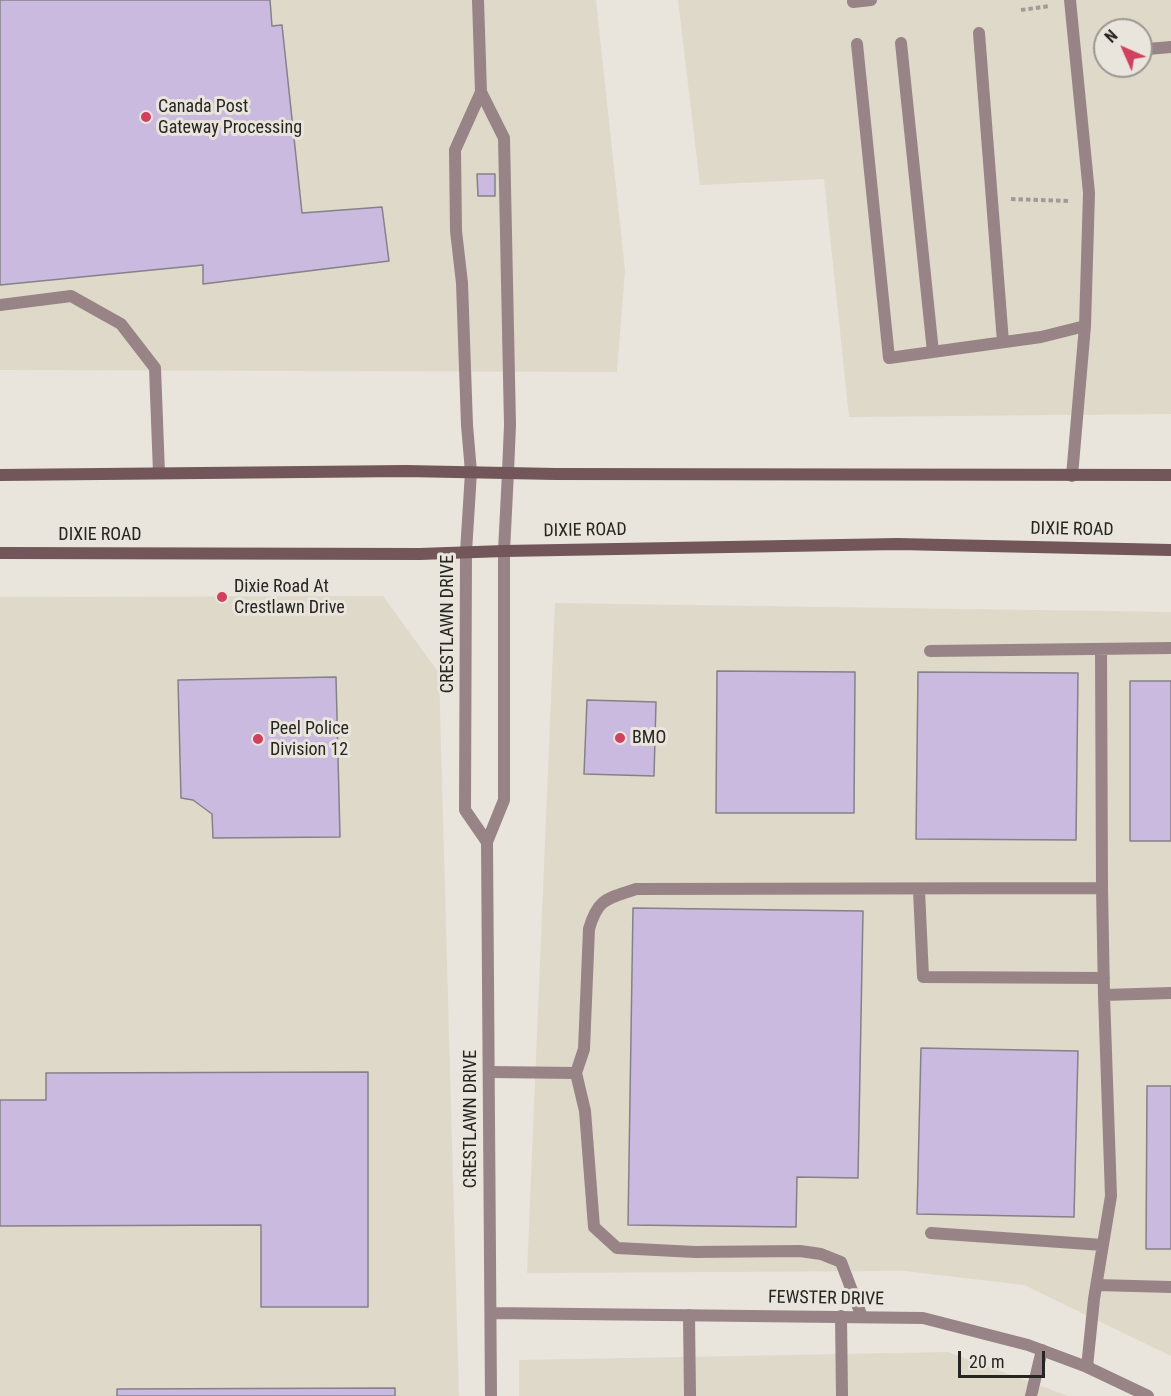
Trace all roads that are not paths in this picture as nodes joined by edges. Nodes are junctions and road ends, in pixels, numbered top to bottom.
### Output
1 (478, 0) edge
2 (853, 0) edge
3 (871, 0) edge
4 (1070, 1) edge
5 (979, 33) dead end
6 (901, 43) dead end
7 (857, 44) dead end
8 (1171, 47) edge
9 (1153, 49) edge
10 (481, 92) junction
11 (0, 305) edge
12 (1085, 326) junction
13 (1003, 342) junction
14 (933, 352) junction
15 (471, 472) junction
16 (508, 472) junction
17 (159, 473) junction
18 (0, 475) edge
19 (1171, 475) edge
20 (1072, 476) junction
21 (1171, 550) edge
22 (504, 551) junction
23 (466, 552) junction
24 (0, 553) edge
25 (1171, 648) edge
26 (1101, 649) junction
27 (930, 651) dead end
28 (487, 842) junction
29 (1102, 888) junction
30 (919, 890) junction
31 (1104, 978) junction
32 (1171, 992) edge
33 (1104, 995) junction
34 (489, 1072) junction
35 (576, 1073) junction
36 (931, 1233) dead end
37 (1103, 1245) junction
38 (1097, 1285) junction
39 (1171, 1287) edge
40 (491, 1313) junction
41 (689, 1315) junction
42 (841, 1316) junction
43 (862, 1317) junction
44 (1042, 1350) junction
45 (1087, 1367) junction
46 (1142, 1395) edge
47 (491, 1396) edge
48 (690, 1396) edge
49 (842, 1396) edge
50 (1031, 1396) edge

1 - 10 street
2 - 3 street
4 - 12 street
5 - 13 street
6 - 14 street
7 - 14 street
8 - 9 street
10 - 15 street, CRESTLAWN DRIVE
10 - 16 street, CRESTLAWN DRIVE
11 - 17 street
12 - 13 street
12 - 20 street
13 - 14 street
15 - 16 main road
15 - 17 main road
15 - 23 street, CRESTLAWN DRIVE
16 - 20 main road
16 - 22 street, CRESTLAWN DRIVE
17 - 18 main road
19 - 20 main road
21 - 22 main road, DIXIE ROAD
22 - 23 main road, DIXIE ROAD
22 - 28 street, CRESTLAWN DRIVE
23 - 24 main road, DIXIE ROAD
23 - 28 street, CRESTLAWN DRIVE
25 - 26 street
26 - 27 street
26 - 29 street
28 - 34 street, CRESTLAWN DRIVE
29 - 30 street
29 - 31 street
30 - 31 street
30 - 35 street
31 - 33 street
32 - 33 street
33 - 37 street
34 - 35 street
34 - 40 street, CRESTLAWN DRIVE
35 - 43 street
36 - 37 street
37 - 38 street
38 - 39 street
38 - 45 street
40 - 41 street, FEWSTER DRIVE
40 - 47 street, CRESTLAWN DRIVE
41 - 42 street, FEWSTER DRIVE
41 - 48 street
42 - 43 street, FEWSTER DRIVE
42 - 49 street
43 - 44 street, FEWSTER DRIVE
44 - 45 street, FEWSTER DRIVE
44 - 50 street
45 - 46 street, FEWSTER DRIVE

